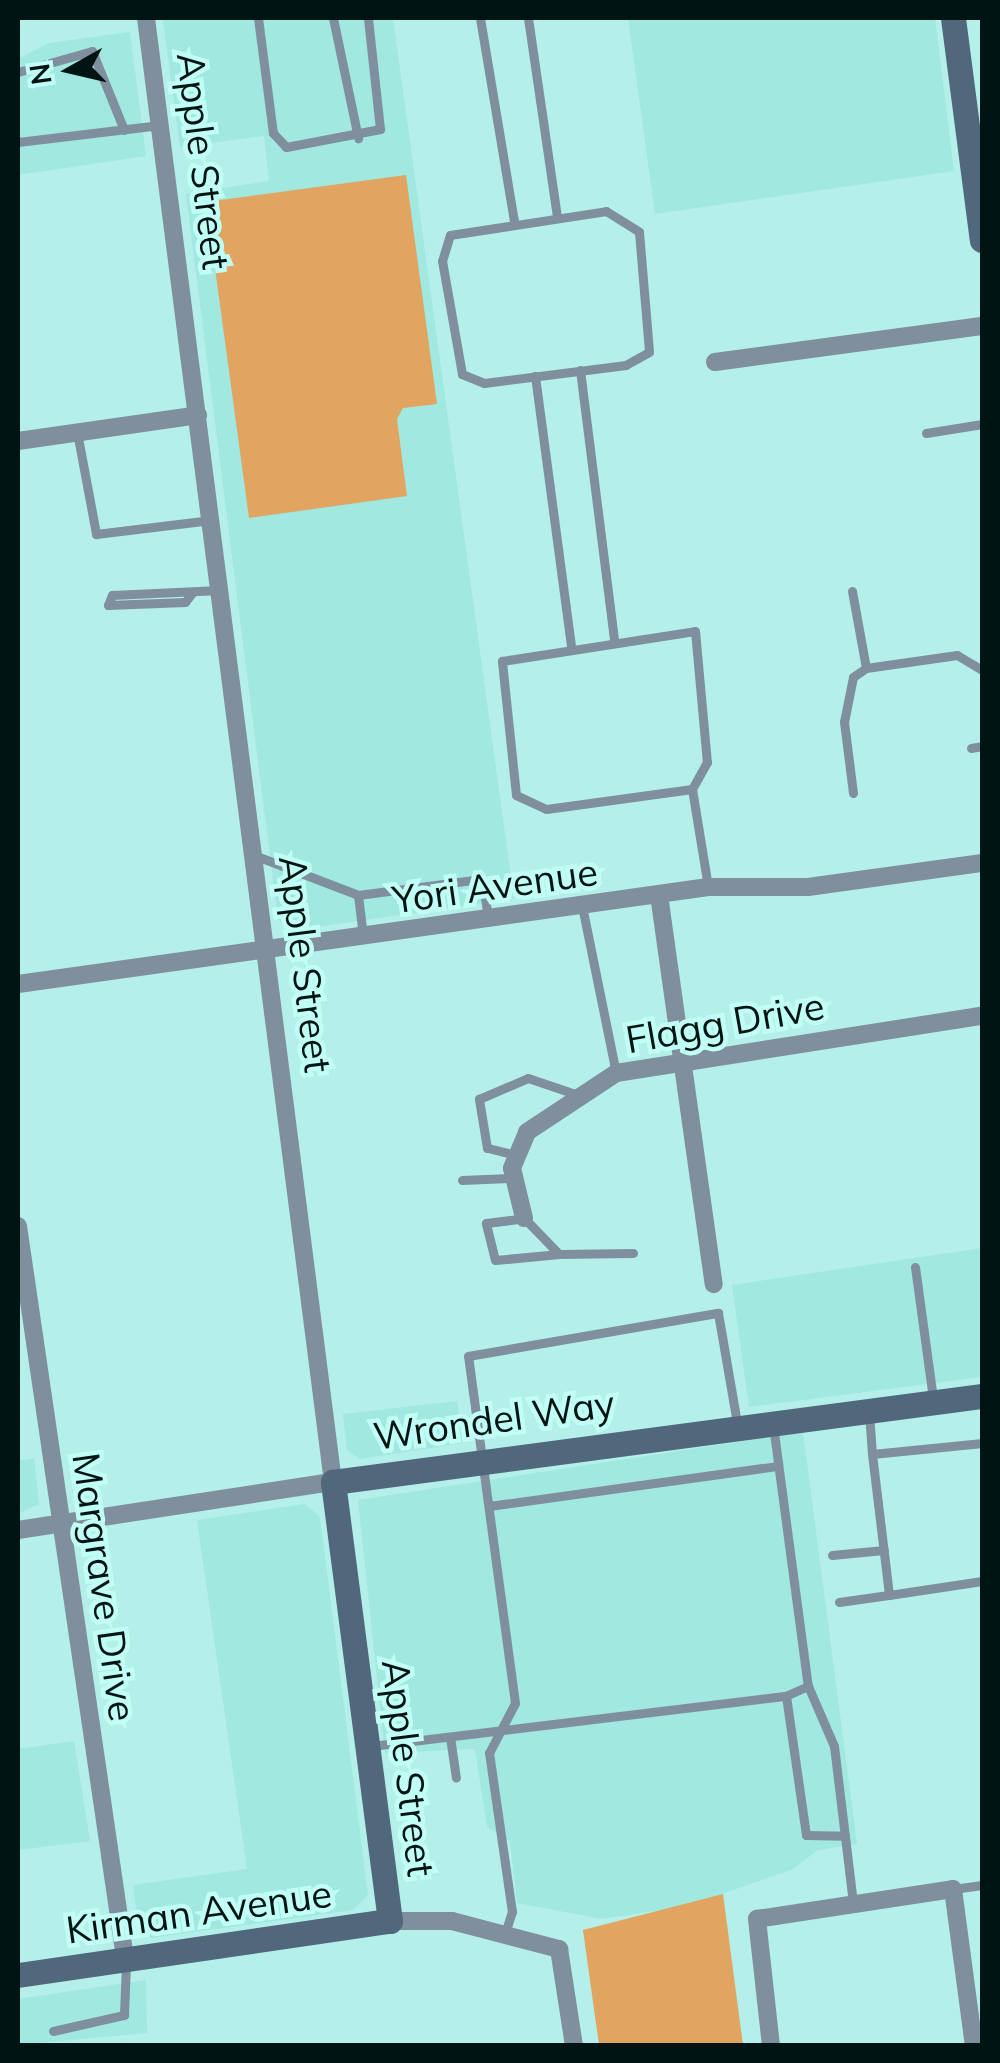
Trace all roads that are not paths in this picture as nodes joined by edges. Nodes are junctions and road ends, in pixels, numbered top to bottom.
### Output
1 (146, 18) edge
2 (258, 18) edge
3 (334, 18) edge
4 (368, 18) edge
5 (480, 18) edge
6 (528, 18) edge
7 (953, 18) edge
8 (18, 72) edge
9 (160, 125) junction
10 (975, 129) edge
11 (124, 130) junction
12 (358, 138) junction
13 (18, 142) edge
14 (557, 218) junction
15 (514, 222) junction
16 (982, 240) edge
17 (982, 326) edge
18 (715, 362) dead end
19 (580, 370) junction
20 (535, 376) junction
21 (198, 415) junction
22 (982, 424) edge
23 (77, 432) junction
24 (926, 433) dead end
25 (18, 441) edge
26 (211, 520) junction
27 (220, 590) junction
28 (852, 591) dead end
29 (192, 593) junction
30 (614, 641) junction
31 (571, 646) junction
32 (866, 668) junction
33 (982, 670) edge
34 (982, 746) edge
35 (971, 748) dead end
36 (692, 789) junction
37 (853, 792) dead end
38 (254, 855) junction
39 (982, 863) edge
40 (708, 888) junction
41 (358, 895) junction
42 (659, 895) junction
43 (582, 906) junction
44 (488, 920) junction
45 (363, 938) junction
46 (266, 953) junction
47 (18, 984) edge
48 (982, 1016) edge
49 (682, 1058) junction
50 (616, 1073) junction
51 (578, 1096) junction
52 (516, 1155) junction
53 (512, 1178) junction
54 (462, 1180) dead end
55 (524, 1218) junction
56 (18, 1226) edge
57 (560, 1254) junction
58 (633, 1254) dead end
59 (915, 1267) dead end
60 (714, 1284) dead end
61 (982, 1396) edge
62 (934, 1400) junction
63 (868, 1407) junction
64 (772, 1418) junction
65 (736, 1422) junction
66 (982, 1443) edge
67 (872, 1454) junction
68 (481, 1460) junction
69 (778, 1466) junction
70 (333, 1482) junction
71 (489, 1506) junction
72 (62, 1522) junction
73 (18, 1530) edge
74 (884, 1550) junction
75 (832, 1555) dead end
76 (982, 1581) edge
77 (890, 1595) junction
78 (839, 1602) dead end
79 (808, 1686) junction
80 (786, 1696) junction
81 (498, 1731) junction
82 (450, 1737) junction
83 (368, 1747) junction
84 (456, 1778) dead end
85 (846, 1836) junction
86 (982, 1886) edge
87 (953, 1890) junction
88 (854, 1903) junction
89 (390, 1920) junction
90 (506, 1930) junction
91 (125, 1958) junction
92 (18, 1975) edge
93 (54, 2031) dead end
94 (574, 2046) edge
95 (771, 2046) edge
96 (974, 2046) edge

1 - 9 street, Apple Street
2 - 12 lane
3 - 12 lane
4 - 12 lane
5 - 15 lane
6 - 14 lane
7 - 10 street
8 - 11 lane
9 - 11 lane
9 - 21 street, Apple Street
10 - 16 street
11 - 13 lane
14 - 15 lane
14 - 19 lane
15 - 20 lane
17 - 18 street
19 - 20 lane
19 - 30 lane
20 - 31 lane
21 - 23 street
21 - 26 street, Apple Street
22 - 24 lane
23 - 25 street
23 - 26 lane
26 - 27 street, Apple Street
27 - 29 lane
27 - 38 street, Apple Street
28 - 32 lane
29 - 29 lane
30 - 31 lane
30 - 36 lane
31 - 36 lane
32 - 33 lane
32 - 37 lane
34 - 35 lane
36 - 40 lane
38 - 41 lane
38 - 46 street, Apple Street
39 - 40 street, Yori Avenue
40 - 42 street, Yori Avenue
41 - 44 lane
41 - 45 lane
42 - 43 street, Yori Avenue
42 - 49 street
43 - 44 street, Yori Avenue
43 - 50 lane
44 - 45 street, Yori Avenue
45 - 46 street, Yori Avenue
46 - 47 street, Yori Avenue
46 - 70 street, Apple Street
48 - 49 street, Flagg Drive
49 - 50 street, Flagg Drive
49 - 60 street
50 - 51 street, Flagg Drive
51 - 52 street, Flagg Drive
51 - 52 lane
52 - 53 street, Flagg Drive
53 - 54 lane
53 - 55 street, Flagg Drive
55 - 57 lane
55 - 57 lane
56 - 72 street, Margrave Drive
57 - 58 lane
59 - 62 lane
61 - 62 street, Wrondel Way
62 - 63 street, Wrondel Way
63 - 64 street, Wrondel Way
63 - 67 lane
64 - 65 street, Wrondel Way
64 - 69 lane
65 - 68 street, Wrondel Way
65 - 68 lane
66 - 67 lane
67 - 74 lane
68 - 70 street, Wrondel Way
68 - 71 lane
69 - 71 lane
69 - 79 lane
70 - 72 street, Wrondel Way
70 - 83 street, Apple Street
71 - 81 lane
72 - 73 street, Wrondel Way
72 - 91 street, Margrave Drive
74 - 75 lane
74 - 77 lane
76 - 77 lane
77 - 78 lane
79 - 80 lane
79 - 85 lane
80 - 81 lane
80 - 85 lane
81 - 82 lane
81 - 90 lane
82 - 83 lane
82 - 84 lane
83 - 89 street, Apple Street
85 - 88 lane
86 - 87 lane
87 - 88 street
87 - 96 street
88 - 95 street
89 - 90 street
89 - 91 street, Kirman Avenue
90 - 94 street
91 - 92 street, Kirman Avenue
91 - 93 lane

